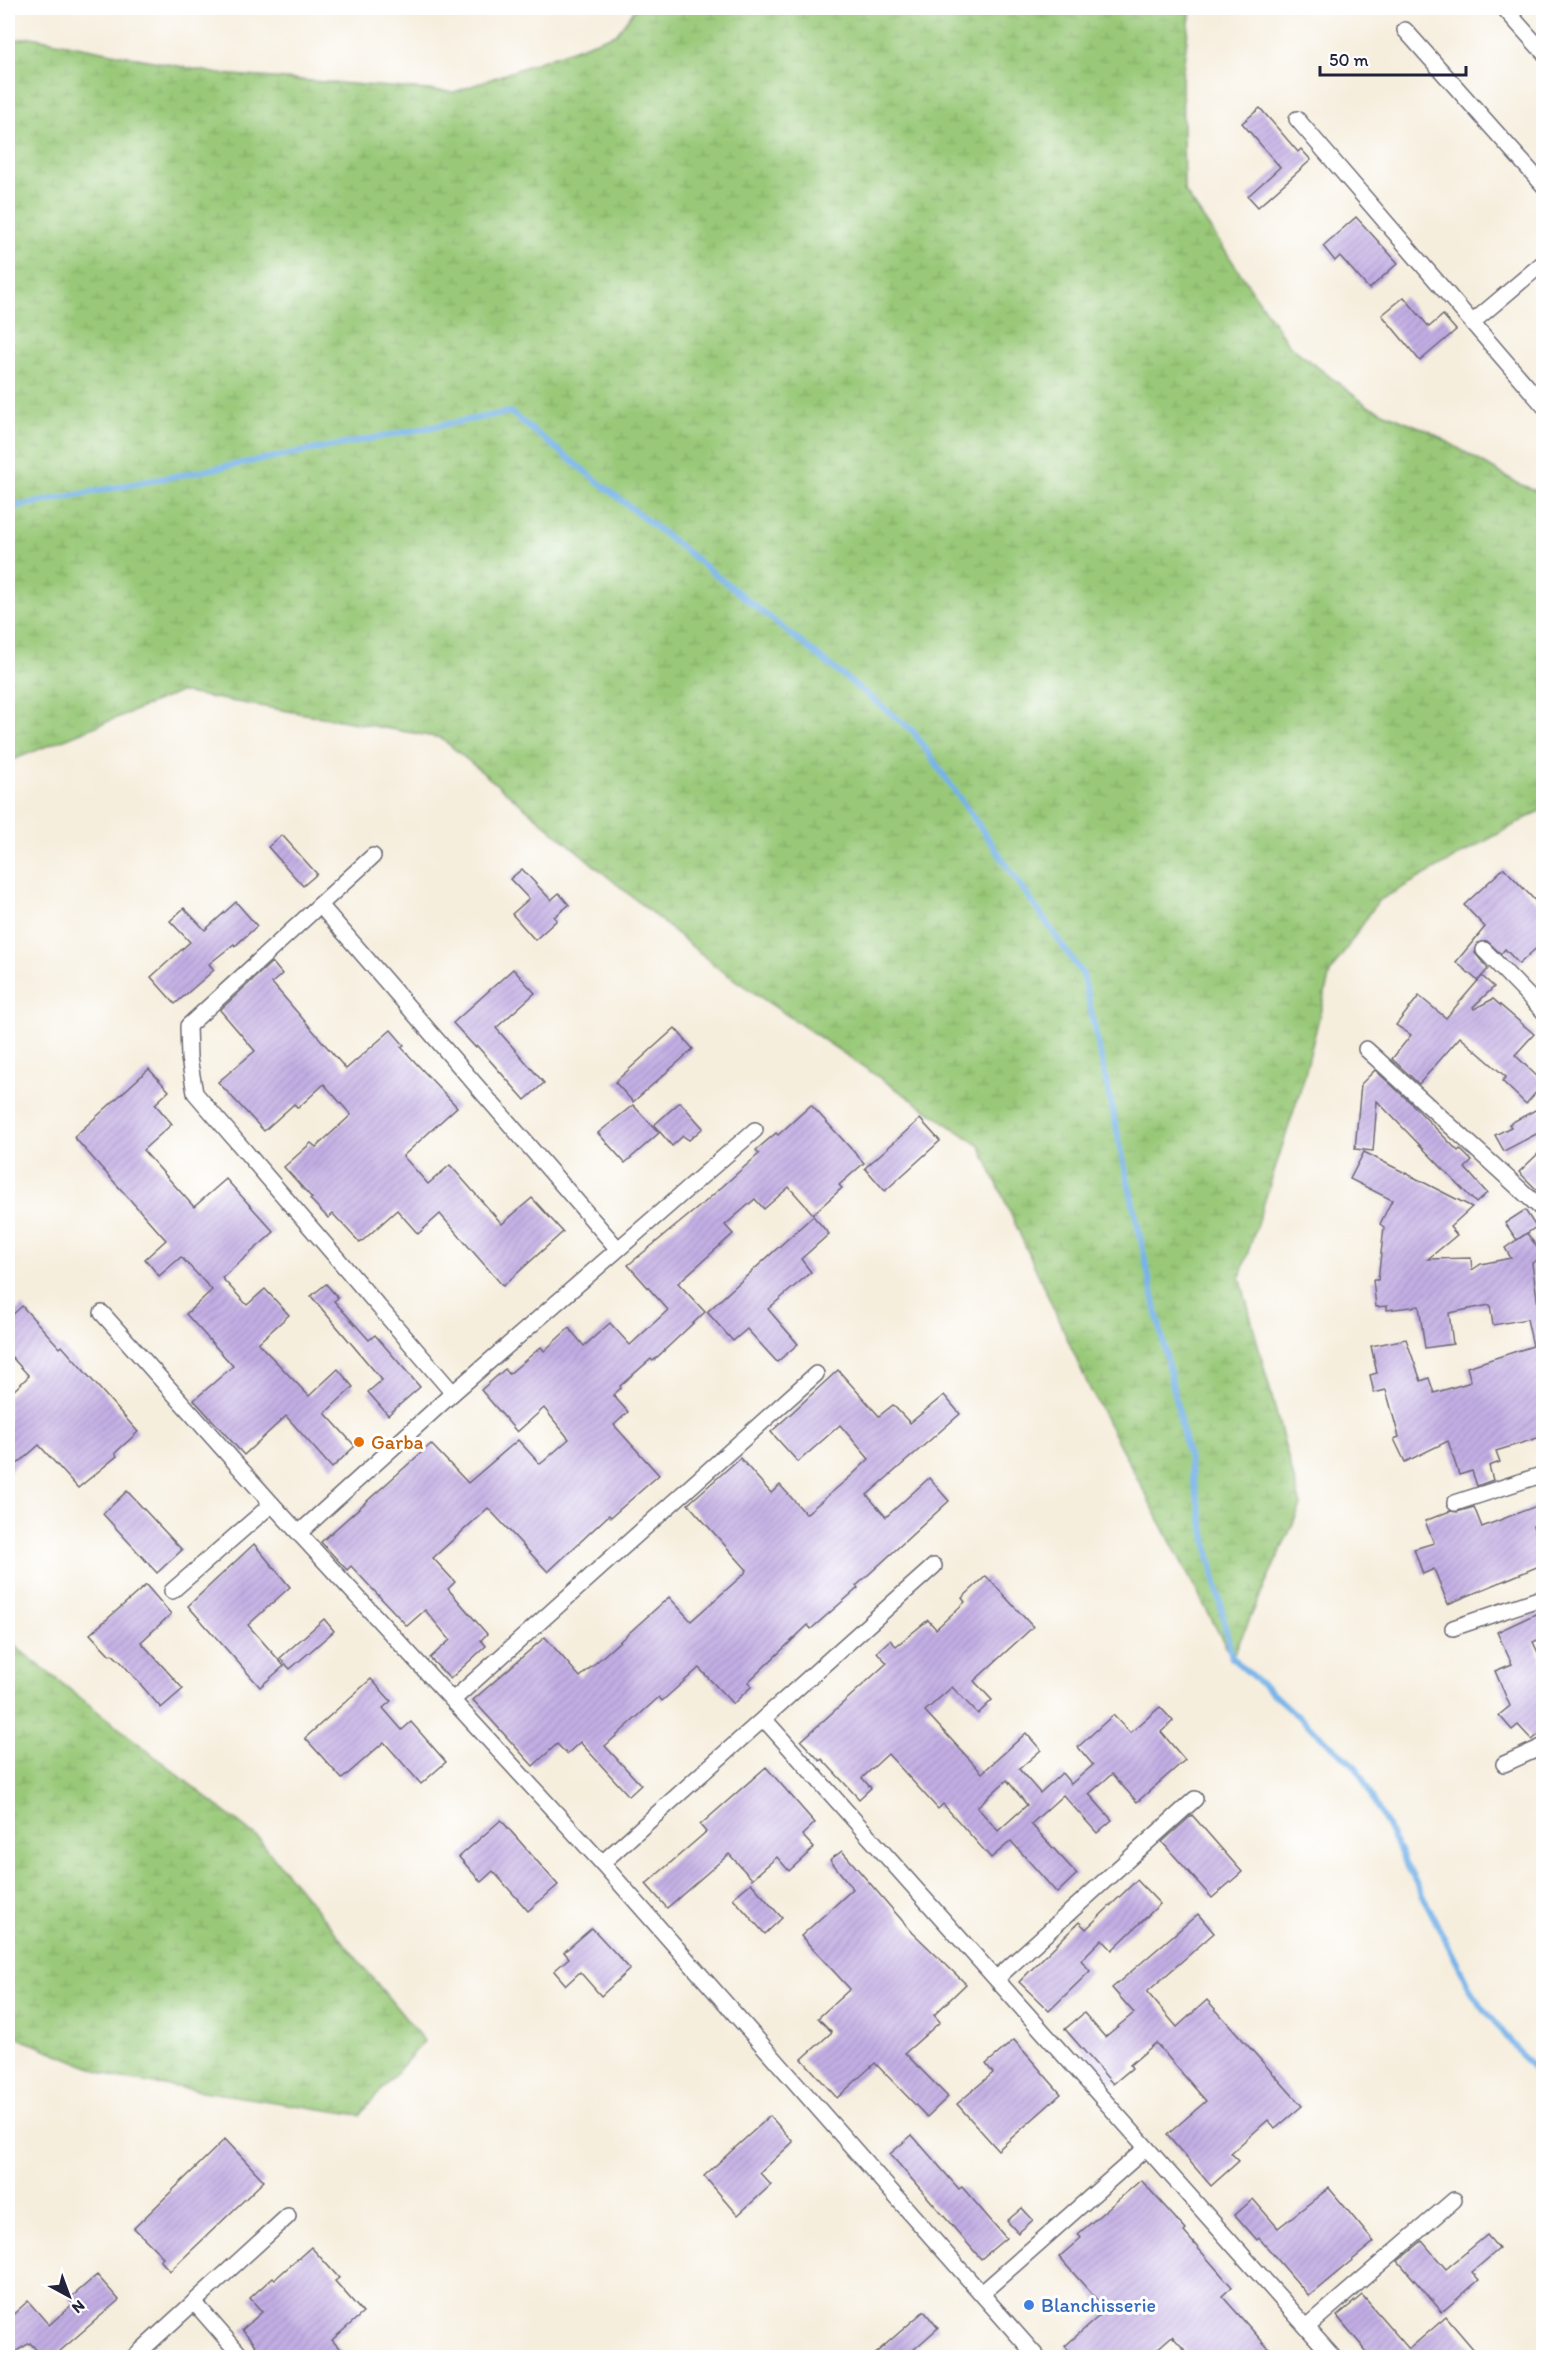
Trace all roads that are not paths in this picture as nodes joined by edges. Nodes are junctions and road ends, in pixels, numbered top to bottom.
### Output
1 (1504, 8) edge
2 (1405, 30) dead end
3 (1544, 53) edge
4 (1297, 119) dead end
5 (1544, 186) edge
6 (1544, 262) edge
7 (1473, 322) junction
8 (1544, 406) edge
9 (373, 856) dead end
10 (320, 905) junction
11 (1484, 950) dead end
12 (1544, 1012) edge
13 (1366, 1049) dead end
14 (755, 1130) dead end
15 (1544, 1211) edge
16 (617, 1248) junction
17 (102, 1313) dead end
18 (816, 1374) dead end
19 (453, 1393) junction
20 (1544, 1474) edge
21 (1455, 1503) dead end
22 (272, 1504) junction
23 (299, 1533) junction
24 (934, 1566) dead end
25 (172, 1591) dead end
26 (1544, 1597) edge
27 (1453, 1628) dead end
28 (454, 1699) junction
29 (764, 1719) junction
30 (1544, 1746) edge
31 (1504, 1764) dead end
32 (1195, 1799) dead end
33 (602, 1863) junction
34 (997, 1978) junction
35 (1146, 2148) junction
36 (1454, 2200) dead end
37 (288, 2216) dead end
38 (982, 2293) junction
39 (194, 2302) junction
40 (1307, 2327) junction
41 (133, 2358) edge
42 (243, 2358) edge
43 (1038, 2358) edge
44 (1334, 2358) edge

1 - 3 street
2 - 5 street
4 - 7 street
6 - 7 street
7 - 8 street
9 - 10 street
10 - 16 street
10 - 19 street
11 - 12 street
13 - 15 street
14 - 16 street
16 - 19 street
17 - 22 street
18 - 28 street
19 - 23 street
20 - 21 street
22 - 23 street
22 - 25 street
23 - 28 street
24 - 29 street
26 - 27 street
28 - 33 street
29 - 33 street
29 - 34 street
30 - 31 street
32 - 34 street
33 - 38 street
34 - 35 street
35 - 38 street
35 - 40 street
36 - 40 street
37 - 39 street
38 - 43 street
39 - 41 street
39 - 42 street
40 - 44 street

